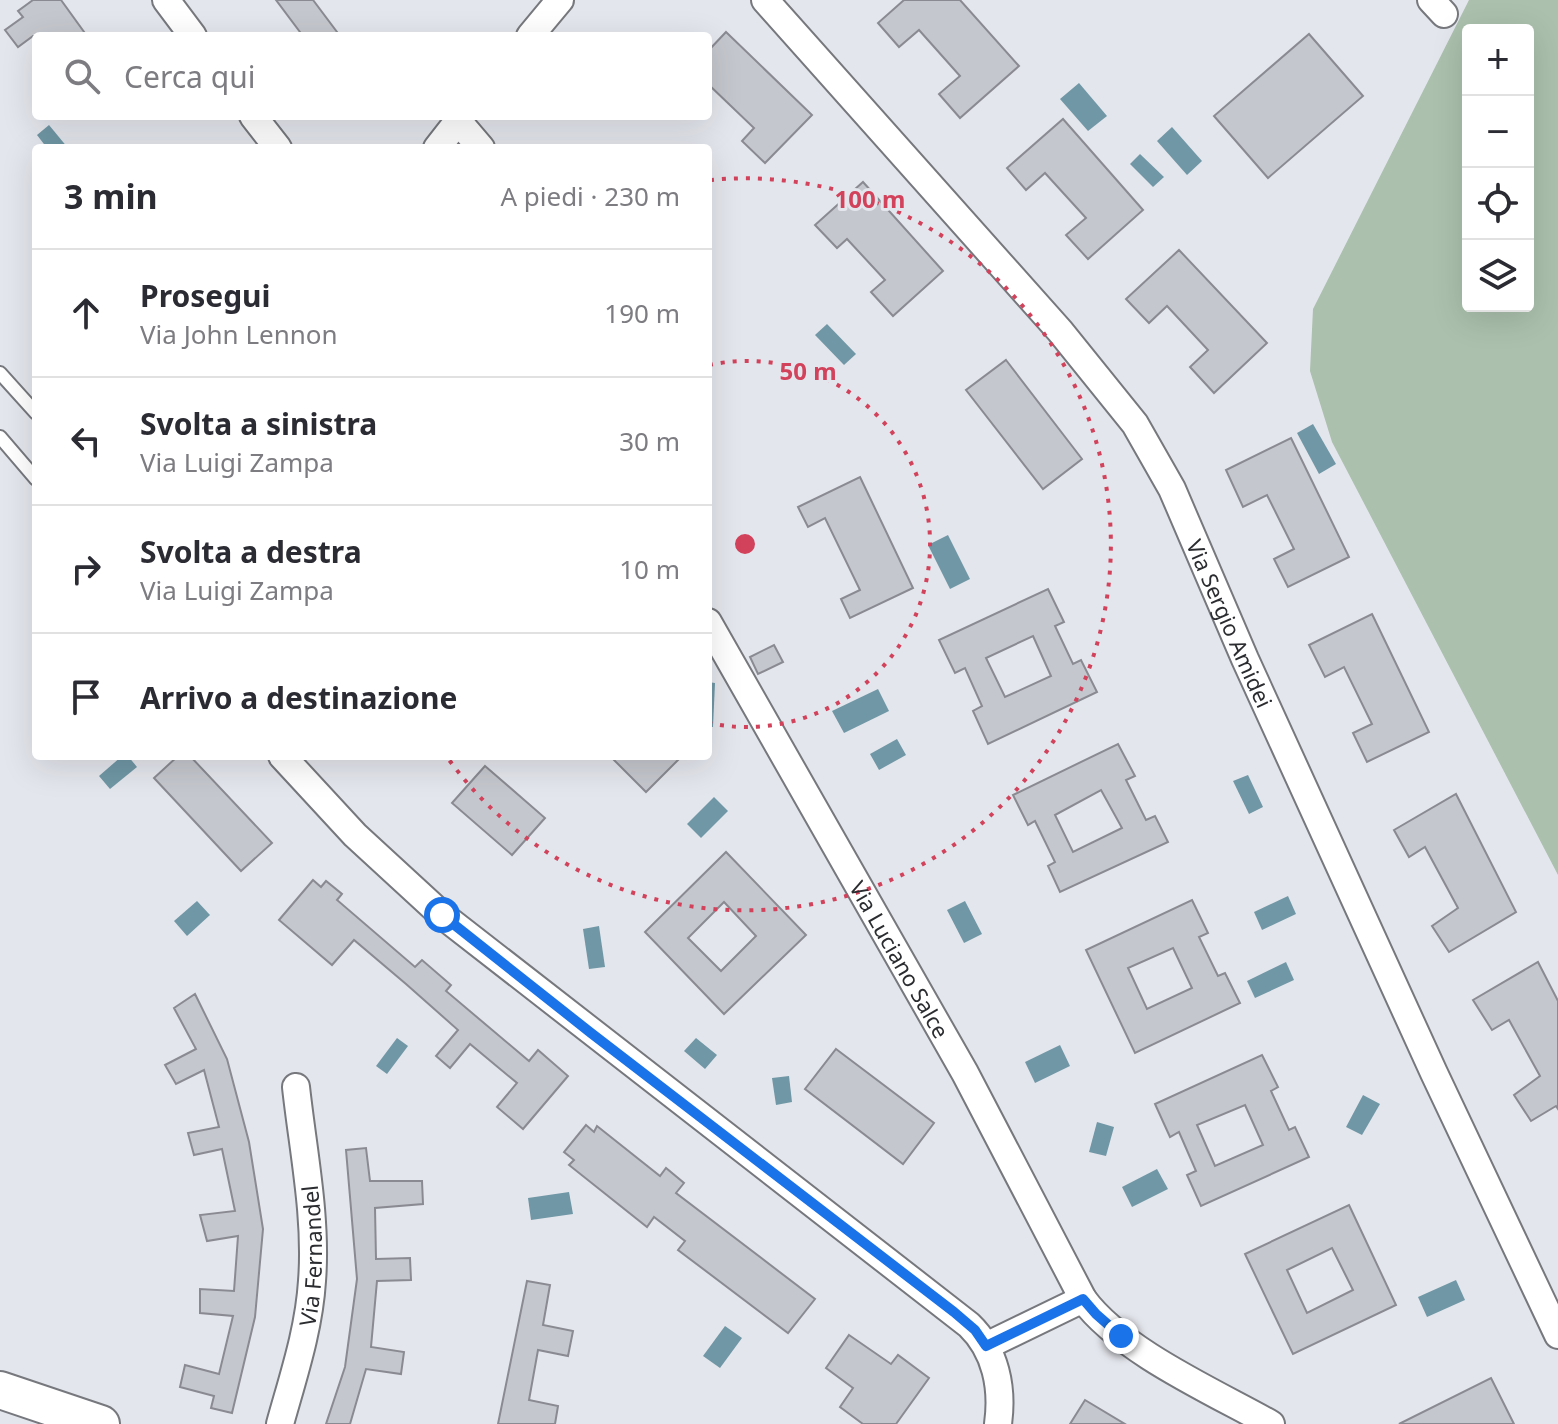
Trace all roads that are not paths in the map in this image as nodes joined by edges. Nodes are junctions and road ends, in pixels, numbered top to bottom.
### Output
1 (166, 0) edge
2 (560, 0) edge
3 (765, 0) edge
4 (190, 32) edge
5 (533, 32) edge
6 (256, 120) edge
7 (459, 120) edge
8 (461, 120) edge
9 (275, 144) edge
10 (440, 144) edge
11 (478, 144) edge
12 (0, 373) edge
13 (32, 409) edge
14 (0, 437) edge
15 (32, 474) edge
16 (712, 629) edge
17 (286, 760) edge
18 (296, 1087) dead end
19 (1083, 1299) junction
20 (1558, 1335) edge
21 (986, 1346) junction
22 (0, 1390) edge
23 (101, 1424) edge
24 (280, 1424) edge
25 (998, 1424) edge
26 (1271, 1424) edge

1 - 4 street
2 - 5 street
3 - 20 street, Via Sergio Amidei
6 - 9 street
7 - 10 street
8 - 11 street
12 - 13 lane
14 - 15 lane
16 - 19 street, Via Luciano Salce
17 - 21 street
18 - 24 street, Via Fernandel
19 - 21 street
19 - 26 street, Via Luciano Salce
21 - 25 street
22 - 23 street

